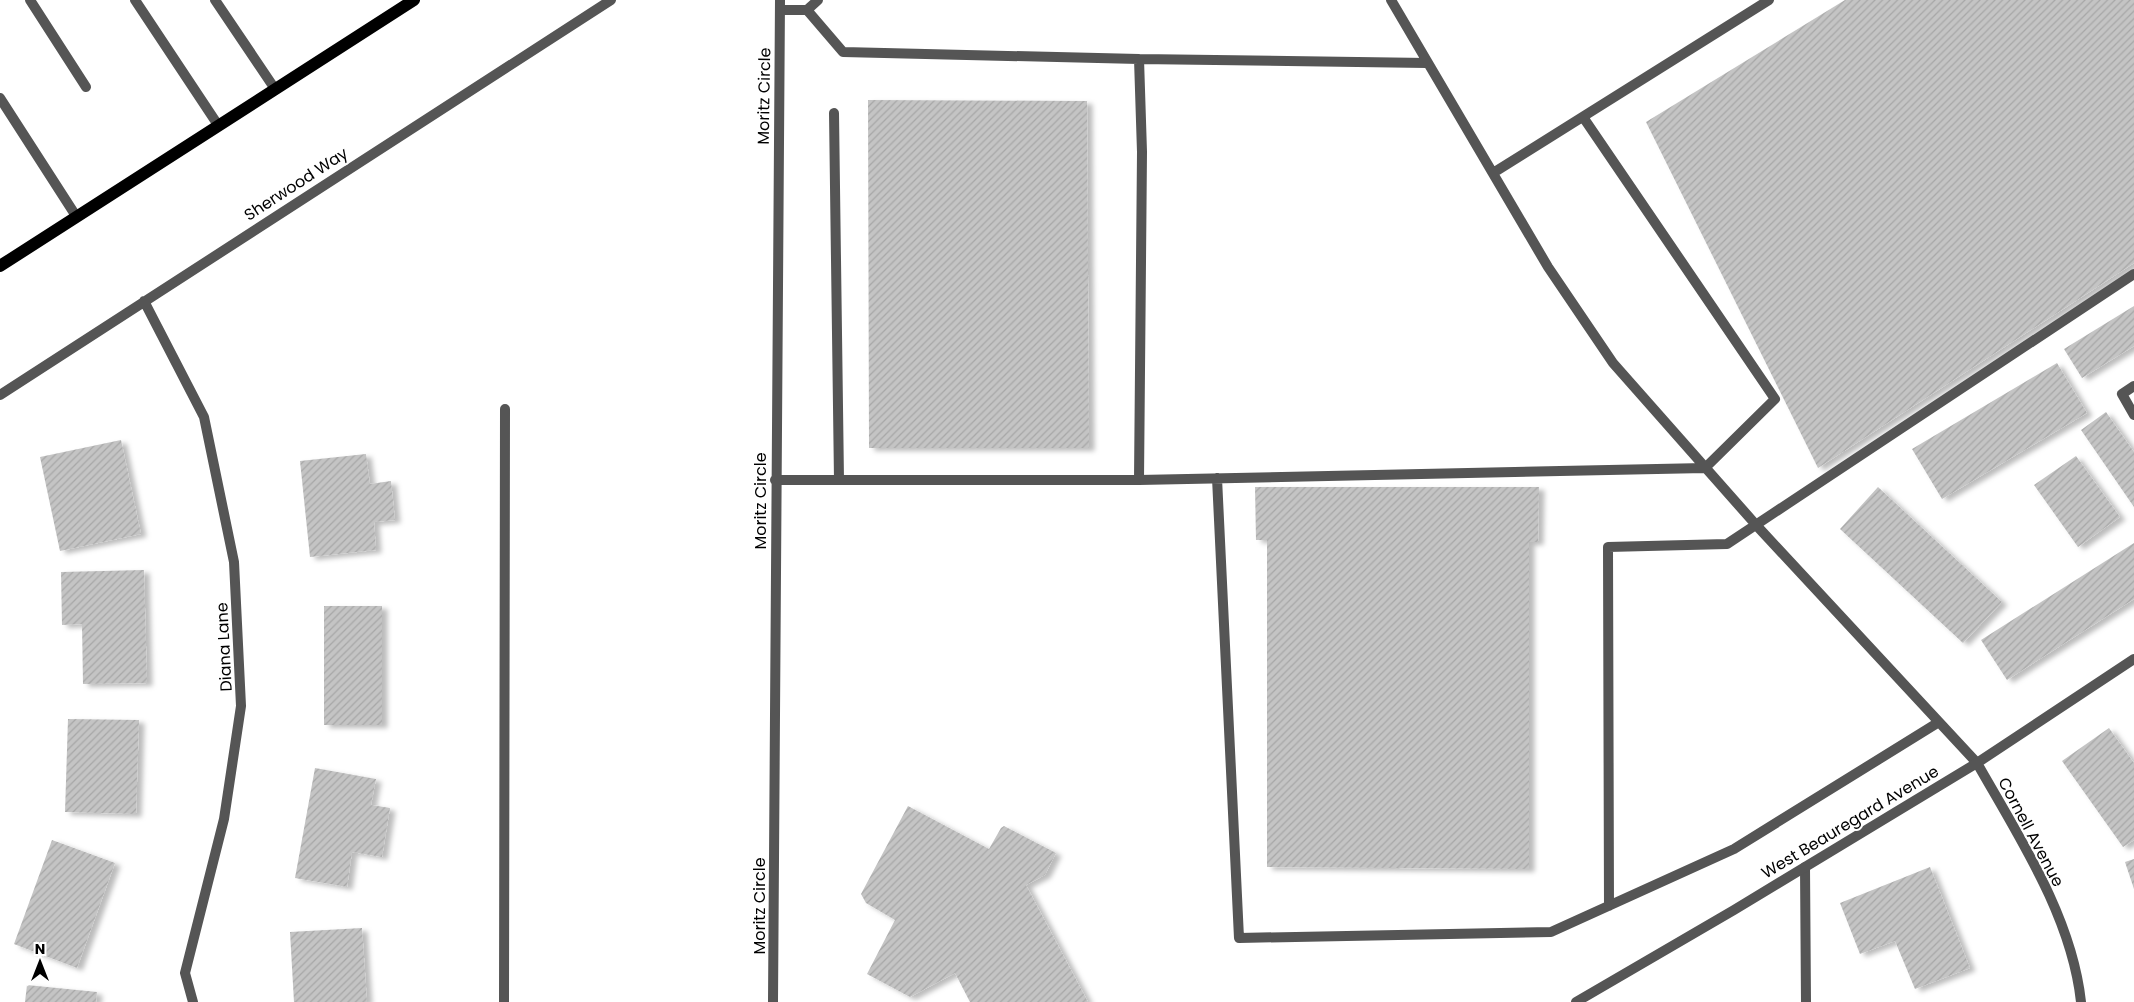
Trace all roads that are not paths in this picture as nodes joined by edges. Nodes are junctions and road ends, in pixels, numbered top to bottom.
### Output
1 (30, 0) edge
2 (135, 0) edge
3 (215, 0) edge
4 (414, 0) edge
5 (610, 0) edge
6 (818, 0) edge
7 (1391, 0) edge
8 (1768, 0) edge
9 (780, 5) edge
10 (807, 10) junction
11 (1139, 59) junction
12 (1427, 63) junction
13 (86, 87) dead end
14 (275, 89) junction
15 (0, 98) edge
16 (834, 112) dead end
17 (1583, 117) junction
18 (218, 125) junction
19 (1493, 173) junction
20 (76, 216) junction
21 (0, 266) edge
22 (2134, 274) edge
23 (144, 301) junction
24 (2134, 386) edge
25 (0, 396) edge
26 (505, 409) dead end
27 (2134, 415) edge
28 (1705, 468) junction
29 (1217, 478) junction
30 (776, 480) junction
31 (839, 480) junction
32 (1139, 480) junction
33 (1757, 526) junction
34 (2134, 659) edge
35 (1939, 722) junction
36 (1977, 763) junction
37 (1805, 868) junction
38 (1609, 906) junction
39 (192, 1002) edge
40 (504, 1002) edge
41 (773, 1002) edge
42 (1576, 1002) edge
43 (1806, 1002) edge
44 (2081, 1002) edge

1 - 13 street
2 - 18 street
3 - 14 street
4 - 14 main road
5 - 23 street, Sherwood Way
6 - 10 street
7 - 12 street, Cornell Avenue
8 - 17 street
9 - 10 street
9 - 30 street, Moritz Circle
10 - 11 street
11 - 12 street
11 - 32 street
12 - 19 street, Cornell Avenue
14 - 18 main road
15 - 20 street
16 - 31 street
17 - 19 street
17 - 28 street
18 - 20 main road
19 - 28 street, Cornell Avenue
20 - 21 main road
22 - 33 street
23 - 25 street, Sherwood Way
23 - 39 street, Diana Lane
24 - 27 street
26 - 40 street
28 - 29 street
28 - 33 street, Cornell Avenue
29 - 32 street
29 - 38 street
30 - 31 street
30 - 41 street, Moritz Circle
31 - 32 street
33 - 35 street, Cornell Avenue
33 - 38 street
34 - 36 street, West Beauregard Avenue
35 - 36 street, Cornell Avenue
35 - 38 street
36 - 37 street, West Beauregard Avenue
36 - 44 street, Cornell Avenue
37 - 42 street, West Beauregard Avenue
37 - 43 street

